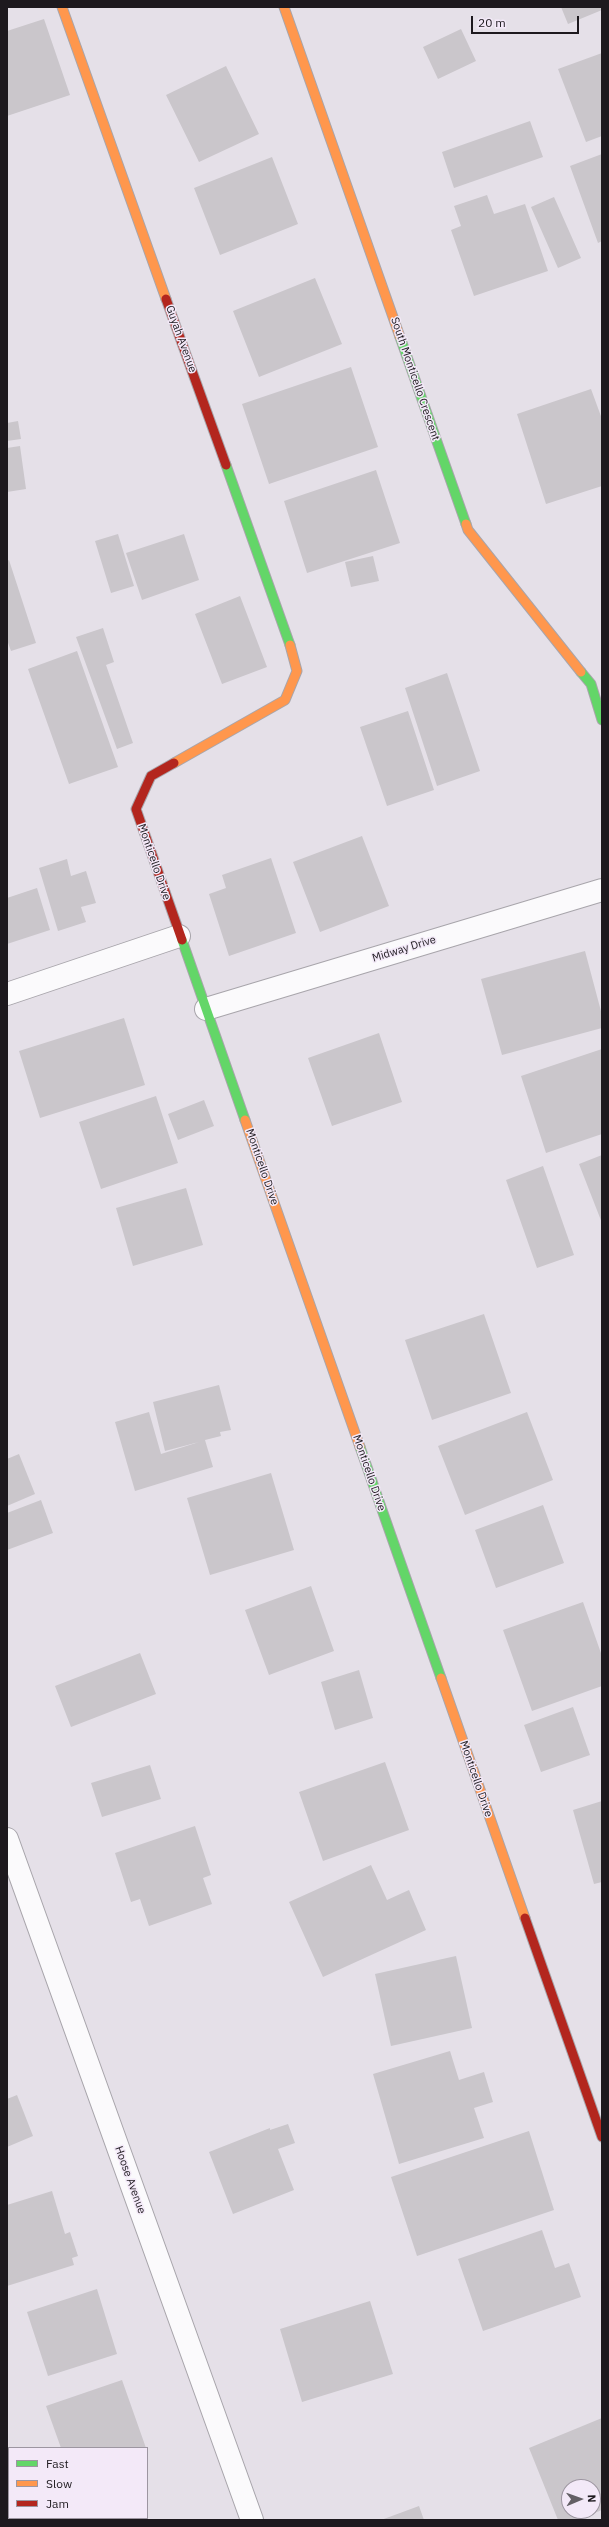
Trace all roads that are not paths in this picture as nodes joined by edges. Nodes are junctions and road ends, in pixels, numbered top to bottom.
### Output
1 (62, 7) edge
2 (284, 7) edge
3 (597, 683) edge
4 (602, 720) edge
5 (136, 809) joint
6 (602, 890) edge
7 (179, 936) junction
8 (7, 994) edge
9 (206, 1009) junction
10 (7, 1839) edge
11 (602, 2137) edge
12 (252, 2520) edge

1 - 5 street, Guyah Avenue
2 - 3 street, South Monticello Crescent
3 - 4 street, South Monticello Crescent
5 - 7 street, Monticello Drive
6 - 9 street, Midway Drive
7 - 8 street
7 - 9 street, Monticello Drive
9 - 11 street, Monticello Drive
10 - 12 street, Hoose Avenue

